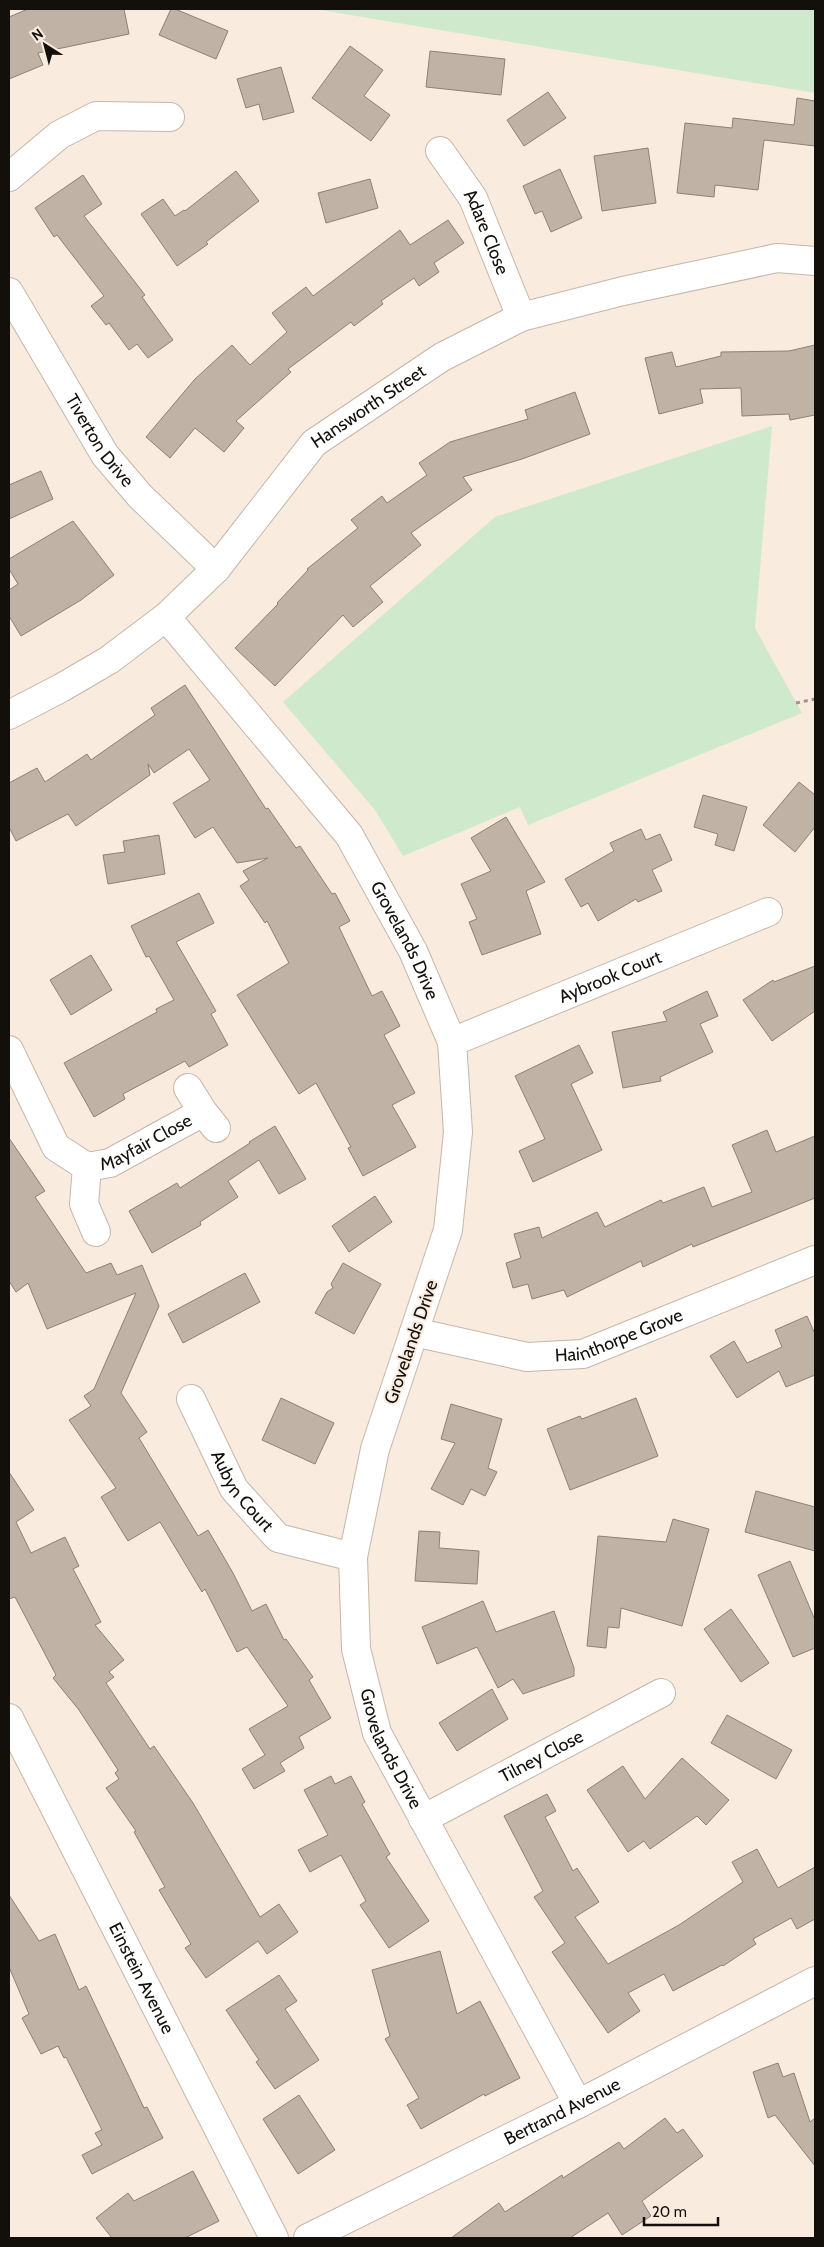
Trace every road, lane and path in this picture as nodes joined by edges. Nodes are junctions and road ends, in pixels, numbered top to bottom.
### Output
1 (170, 117) dead end
2 (440, 152) dead end
3 (9, 177) edge
4 (815, 261) edge
5 (9, 292) edge
6 (521, 317) junction
7 (216, 569) junction
8 (166, 617) junction
9 (815, 699) edge
10 (796, 703) dead end
11 (9, 714) edge
12 (768, 912) dead end
13 (452, 1042) junction
14 (9, 1050) edge
15 (188, 1088) dead end
16 (87, 1167) junction
17 (96, 1232) dead end
18 (815, 1260) edge
19 (414, 1332) junction
20 (191, 1399) dead end
21 (353, 1557) junction
22 (660, 1693) dead end
23 (9, 1718) edge
24 (422, 1819) junction
25 (815, 1981) edge
26 (578, 2104) junction
27 (274, 2238) edge
28 (308, 2238) edge

1 - 3 street
2 - 6 street, Adare Close
4 - 6 street, Hansworth Street
5 - 7 street, Tiverton Drive
6 - 7 street, Hansworth Street
7 - 8 street, Hansworth Street
8 - 11 street, Hansworth Street
8 - 13 street, Grovelands Drive
9 - 10 path
12 - 13 street, Aybrook Court
13 - 19 street, Grovelands Drive
14 - 16 street, Mayfair Close
15 - 16 street, Mayfair Close
16 - 17 street, Mayfair Close
18 - 19 street, Hainthorpe Grove
19 - 21 street, Grovelands Drive
20 - 21 street, Aubyn Court
21 - 24 street, Grovelands Drive
22 - 24 street, Tilney Close
23 - 27 street, Einstein Avenue
24 - 26 street, Grovelands Drive
25 - 26 street, Bertrand Avenue
26 - 28 street, Bertrand Avenue

